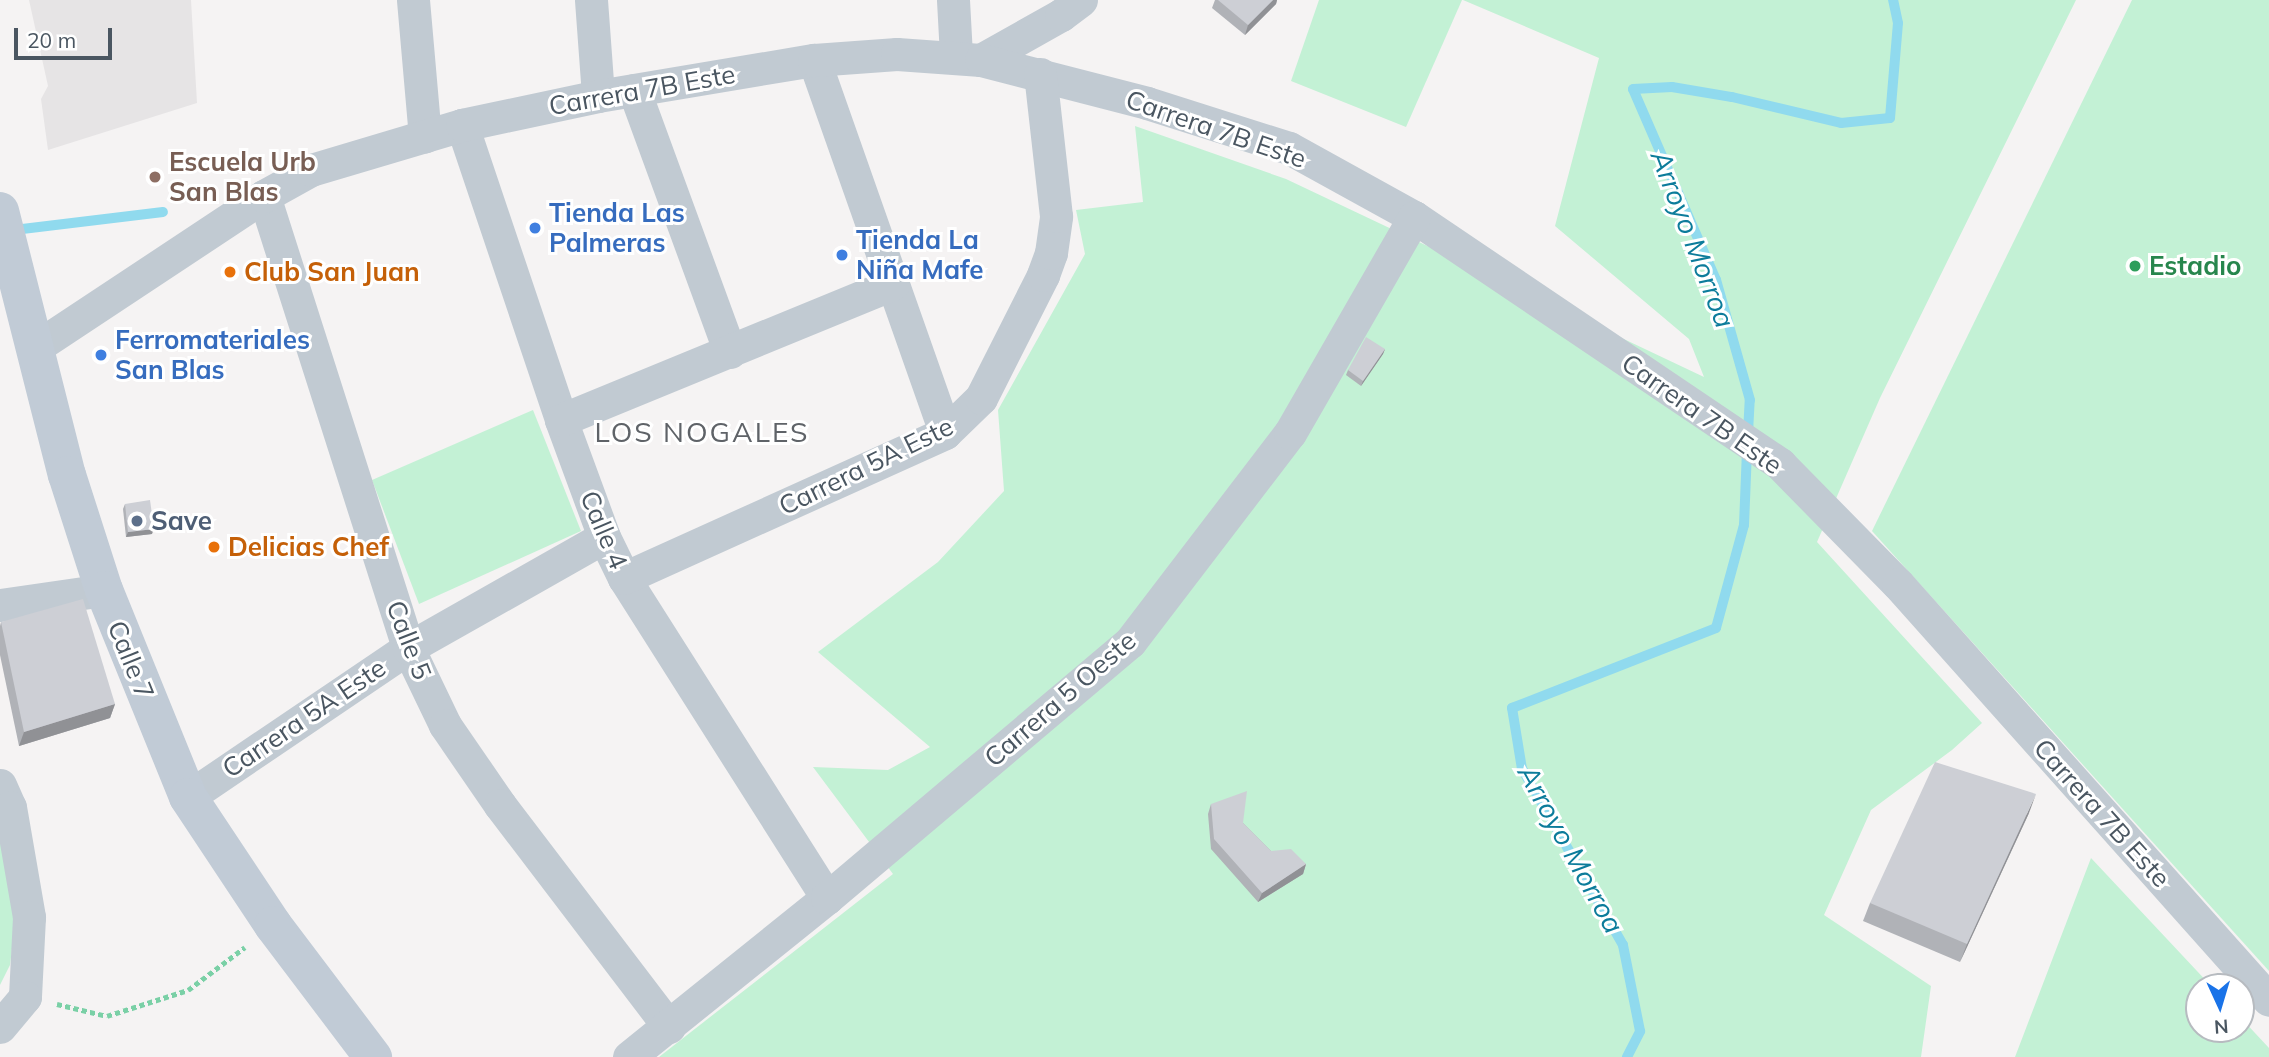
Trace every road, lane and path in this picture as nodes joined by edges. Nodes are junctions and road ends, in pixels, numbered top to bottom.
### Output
1 (413, 0) edge
2 (590, 0) edge
3 (953, 0) edge
4 (1082, 0) edge
5 (968, 58) junction
6 (814, 60) junction
7 (1040, 74) junction
8 (634, 90) junction
9 (598, 96) junction
10 (462, 125) junction
11 (425, 136) junction
12 (264, 195) junction
13 (1414, 217) junction
14 (3, 226) edge
15 (893, 284) junction
16 (33, 349) junction
17 (730, 352) junction
18 (561, 420) junction
19 (945, 433) junction
20 (604, 537) junction
21 (624, 578) junction
22 (104, 590) junction
23 (0, 604) edge
24 (408, 648) junction
25 (188, 797) junction
26 (3, 802) edge
27 (827, 898) junction
28 (273, 925) junction
29 (25, 997) junction
30 (2269, 1000) edge
31 (0, 1027) edge
32 (670, 1027) junction
33 (373, 1057) edge
34 (629, 1057) edge

1 - 11 street
2 - 9 street
3 - 5 street
4 - 5 street
5 - 6 street, Carrera 7B Este
5 - 7 street, Carrera 7B Este
6 - 8 street, Carrera 7B Este
6 - 15 street
7 - 13 street, Carrera 7B Este
7 - 19 street, Carrera 5A Este
8 - 9 street, Carrera 7B Este
8 - 17 street
9 - 10 street, Carrera 7B Este
10 - 11 street, Carrera 7B Este
10 - 18 street, Calle 4
11 - 12 street, Carrera 7B Este
12 - 16 street, Carrera 7B Este
12 - 24 street, Calle 5
13 - 27 street, Carrera 5 Oeste
13 - 30 street, Carrera 7B Este
14 - 16 street, Calle 7
15 - 17 street
15 - 19 street
16 - 22 street, Calle 7
17 - 18 street
18 - 20 street, Calle 4
19 - 21 street, Carrera 5A Este
20 - 21 street, Calle 4
20 - 24 street, Carrera 5A Este
21 - 27 street, Calle 4
22 - 23 street
22 - 25 street, Calle 7
24 - 25 street, Carrera 5A Este
24 - 32 street, Calle 5
25 - 28 street, Calle 7
26 - 29 street
27 - 32 street, Carrera 5 Oeste
28 - 29 path
28 - 33 street, Calle 7
29 - 31 street
32 - 34 street, Carrera 5 Oeste

